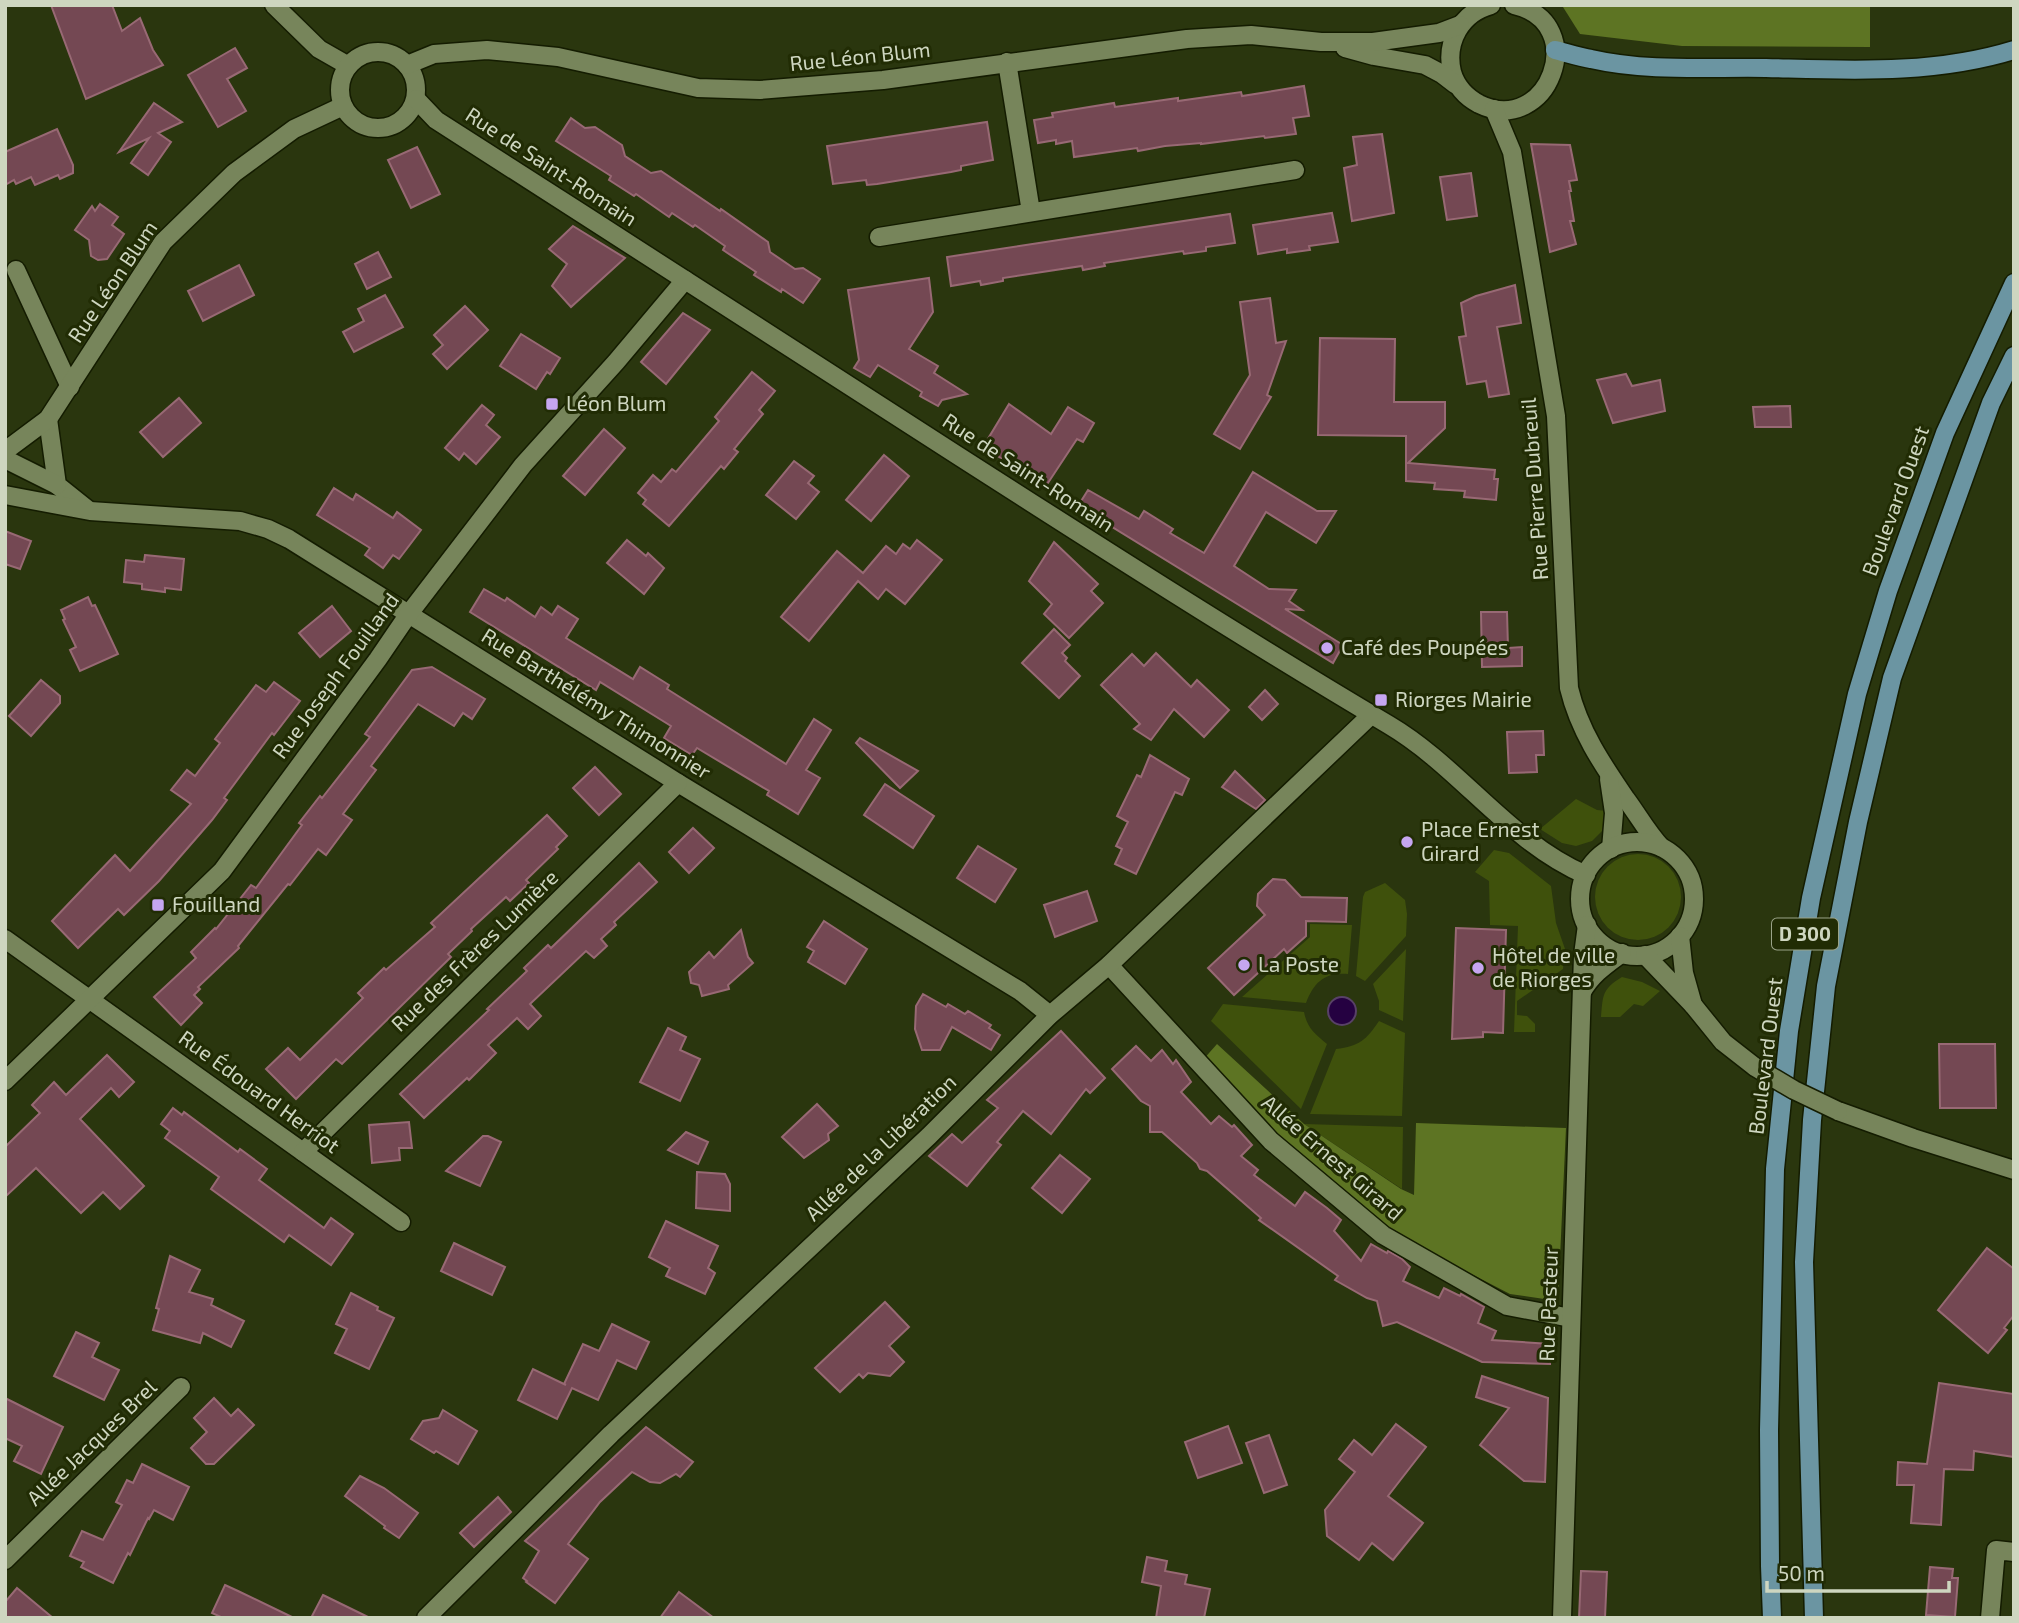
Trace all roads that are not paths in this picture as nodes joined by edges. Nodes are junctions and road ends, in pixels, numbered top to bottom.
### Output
1 (274, 5) edge
2 (1491, 5) edge
3 (1524, 7) edge
4 (1460, 25) junction
5 (1321, 42) junction
6 (1555, 50) junction
7 (2014, 50) edge
8 (1007, 62) junction
9 (347, 65) junction
10 (407, 65) junction
11 (1455, 84) junction
12 (416, 99) junction
13 (343, 106) junction
14 (1516, 107) junction
15 (1494, 109) junction
16 (407, 116) junction
17 (436, 120) junction
18 (1512, 152) junction
19 (1295, 170) dead end
20 (1031, 212) junction
21 (879, 237) dead end
22 (16, 270) dead end
23 (685, 280) junction
24 (2014, 283) edge
25 (2014, 356) edge
26 (70, 387) junction
27 (48, 419) junction
28 (5, 451) edge
29 (5, 459) edge
30 (57, 485) junction
31 (5, 495) edge
32 (90, 511) junction
33 (408, 615) junction
34 (1371, 715) junction
35 (1608, 775) junction
36 (678, 783) junction
37 (1661, 847) junction
38 (1611, 849) junction
39 (1586, 875) junction
40 (1587, 925) junction
41 (1680, 936) junction
42 (5, 939) edge
43 (1622, 953) junction
44 (1645, 955) junction
45 (1109, 965) junction
46 (1582, 992) junction
47 (91, 999) junction
48 (1693, 1005) junction
49 (1050, 1015) junction
50 (5, 1081) edge
51 (303, 1152) junction
52 (2014, 1170) edge
53 (401, 1222) dead end
54 (1571, 1318) junction
55 (181, 1387) dead end
56 (2014, 1552) edge
57 (5, 1560) edge
58 (1770, 1566) junction
59 (426, 1618) edge
60 (1562, 1618) edge
61 (1765, 1618) edge
62 (1772, 1618) edge
63 (1814, 1618) edge
64 (1990, 1618) edge

1 - 9 street
2 - 4 street, Rue Léon Blum
3 - 6 street
4 - 5 street, Rue Léon Blum
4 - 11 street
5 - 8 street, Rue Léon Blum
5 - 11 street, Rue Léon Blum
6 - 7 main road
6 - 14 street
8 - 10 street, Rue Léon Blum
8 - 20 street
9 - 10 street
9 - 13 street
10 - 12 street
11 - 15 street, Rue Léon Blum
12 - 16 street
12 - 17 street, Rue de Saint-Romain
13 - 16 street
13 - 26 street, Rue Léon Blum
14 - 15 street
14 - 18 street, Rue Pierre Dubreuil
15 - 18 street, Rue Pierre Dubreuil
16 - 17 street, Rue de Saint-Romain
17 - 23 street, Rue de Saint-Romain
18 - 35 street, Rue Pierre Dubreuil
19 - 20 street
20 - 21 street
22 - 26 street
23 - 33 street, Rue Joseph Fouilland
23 - 34 street, Rue de Saint-Romain
24 - 58 main road, Boulevard Ouest / D 300
25 - 63 main road, D 300
26 - 27 street, Rue Léon Blum
27 - 28 street, Rue Léon Blum
27 - 30 street
29 - 30 street
30 - 32 street
31 - 32 street, Rue Barthélémy Thimonnier
32 - 33 street, Rue Barthélémy Thimonnier
33 - 36 street, Rue Barthélémy Thimonnier
33 - 47 street, Rue Joseph Fouilland
34 - 39 street, Rue de Saint-Romain
34 - 45 street, Allée de la Libération
35 - 37 street, Rue Pierre Dubreuil
35 - 38 street, Rue Pierre Dubreuil
36 - 49 street, Rue Barthélémy Thimonnier
36 - 51 street, Rue des Frères Lumière
37 - 38 street
37 - 41 street
38 - 39 street
39 - 40 street
40 - 43 street
40 - 46 street, Rue Pasteur
41 - 44 street
41 - 48 street
42 - 47 street, Rue Édouard Herriot
43 - 44 street
43 - 46 street
44 - 48 street
45 - 49 street, Allée de la Libération
45 - 54 street, Allée Ernest Girard
46 - 54 street, Rue Pasteur
47 - 50 street, Rue Joseph Fouilland
47 - 51 street, Rue Édouard Herriot
48 - 52 street, bridge
49 - 59 street, Allée de la Libération
51 - 53 street, Rue Édouard Herriot
54 - 60 street, Rue Pasteur
55 - 57 street, Allée Jacques Brel
56 - 64 street
58 - 61 main road
58 - 62 main road, Boulevard Ouest / D 300

